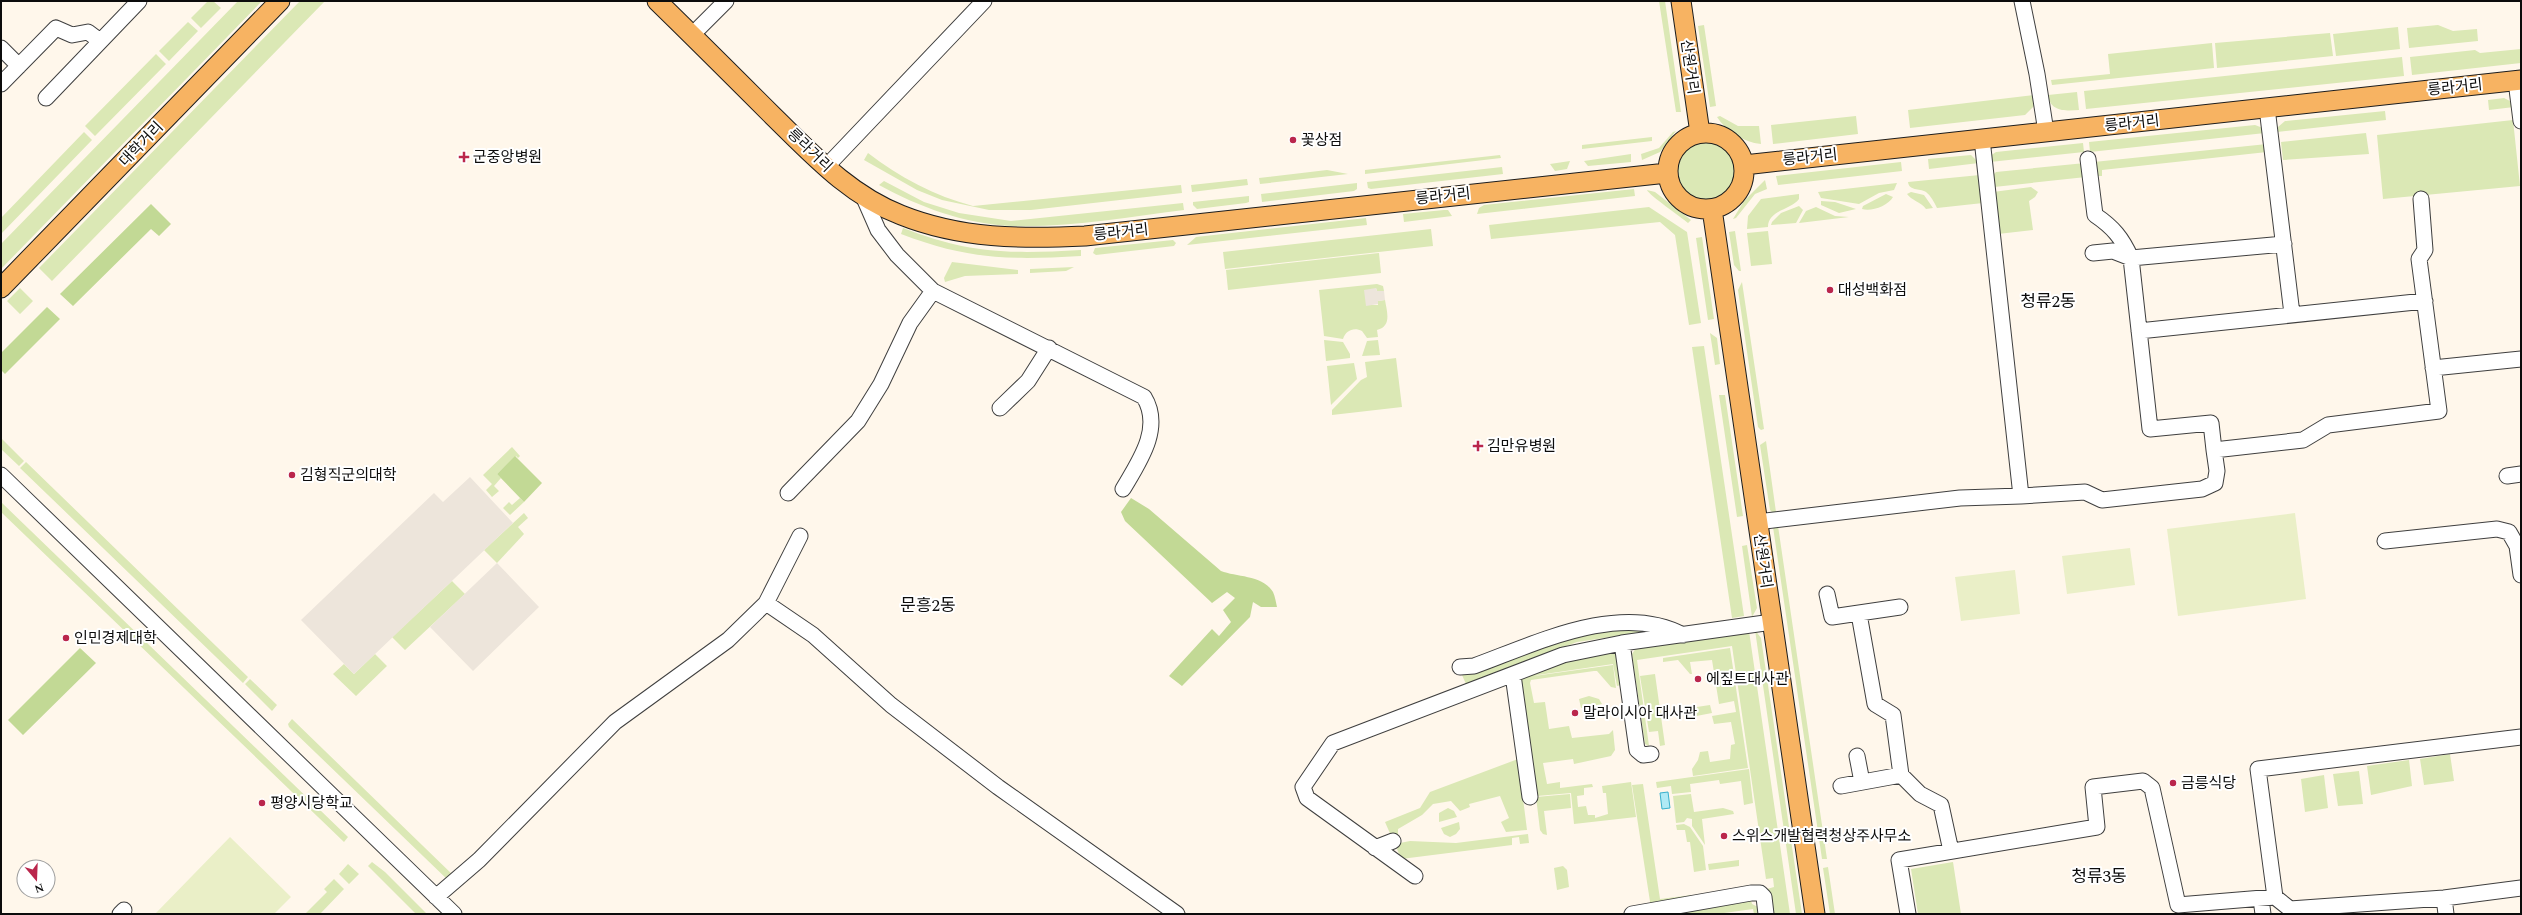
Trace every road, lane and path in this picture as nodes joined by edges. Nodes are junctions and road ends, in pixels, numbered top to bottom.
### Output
1 (139, 1) edge
2 (280, 1) edge
3 (657, 1) edge
4 (726, 1) edge
5 (984, 1) edge
6 (1681, 1) edge
7 (2022, 1) edge
8 (692, 35) junction
9 (100, 41) junction
10 (1, 48) edge
11 (19, 66) junction
12 (2519, 80) edge
13 (1, 84) edge
14 (46, 98) dead end
15 (2267, 108) junction
16 (2521, 121) edge
17 (2046, 132) junction
18 (1700, 133) junction
19 (1982, 139) junction
20 (2088, 159) dead end
21 (1744, 165) junction
22 (826, 167) junction
23 (1667, 173) junction
24 (864, 198) junction
25 (2421, 199) dead end
26 (1712, 209) junction
27 (2284, 244) junction
28 (2093, 253) dead end
29 (2131, 258) junction
30 (1, 288) edge
31 (933, 291) junction
32 (2425, 301) junction
33 (2292, 314) junction
34 (2139, 331) junction
35 (1049, 348) junction
36 (2521, 359) edge
37 (2434, 368) junction
38 (1000, 408) dead end
39 (2214, 450) junction
40 (1, 475) edge
41 (1123, 490) dead end
42 (788, 493) dead end
43 (2021, 496) junction
44 (1757, 522) junction
45 (800, 536) dead end
46 (2385, 541) dead end
47 (2521, 575) edge
48 (1827, 594) dead end
49 (766, 603) junction
50 (1900, 607) dead end
51 (1859, 614) junction
52 (1772, 622) junction
53 (1683, 635) junction
54 (1622, 643) junction
55 (1460, 667) dead end
56 (1513, 675) junction
57 (2521, 737) edge
58 (1651, 754) dead end
59 (1857, 756) dead end
60 (1901, 775) junction
61 (1862, 782) junction
62 (1841, 786) dead end
63 (1530, 797) dead end
64 (1393, 841) dead end
65 (1375, 848) junction
66 (1951, 851) junction
67 (1415, 876) dead end
68 (2521, 888) edge
69 (436, 897) junction
70 (2268, 898) junction
71 (2444, 898) junction
72 (2178, 910) edge
73 (454, 914) edge
74 (1178, 914) edge
75 (1632, 914) edge
76 (1766, 914) edge
77 (1815, 914) edge
78 (1908, 914) edge
79 (2263, 914) edge
80 (2446, 914) edge

1 - 9 street
2 - 30 main road, 대학거리
3 - 8 main road, 릉라거리
4 - 8 street
5 - 22 street
6 - 18 main road, 산원거리
7 - 17 street
8 - 22 main road, 릉라거리
9 - 11 street
9 - 14 street
10 - 11 street
11 - 13 street
12 - 15 main road, 릉라거리
12 - 16 street
15 - 17 main road, 릉라거리
15 - 27 street
17 - 19 main road, 릉라거리
18 - 21 main road
18 - 23 main road
19 - 21 main road, 릉라거리
19 - 43 street
20 - 29 street
21 - 26 main road
22 - 24 main road, 릉라거리
23 - 24 main road, 릉라거리
23 - 26 main road
24 - 31 street
25 - 32 street
26 - 44 main road, 산원거리
27 - 29 street
27 - 33 street
28 - 29 street
29 - 34 street
31 - 35 street
31 - 42 street
32 - 33 street
32 - 37 street
33 - 34 street
34 - 39 street
35 - 38 street
35 - 41 street
36 - 37 street
37 - 39 street
39 - 43 street
40 - 69 street
43 - 44 street
44 - 52 main road, 산원거리
45 - 49 street
46 - 47 street
48 - 51 street
49 - 69 street
49 - 74 street
50 - 51 street
51 - 60 street
52 - 53 street
52 - 77 main road, 산원거리
53 - 54 street
53 - 55 street
54 - 56 street
54 - 58 street
56 - 63 street
56 - 65 street
57 - 70 street
59 - 61 street
60 - 61 street
60 - 66 street
61 - 62 street
64 - 65 street
65 - 67 street
66 - 72 street
66 - 78 street
68 - 71 street
69 - 73 street
70 - 71 street
70 - 72 street
70 - 79 street
71 - 80 street
75 - 76 street

